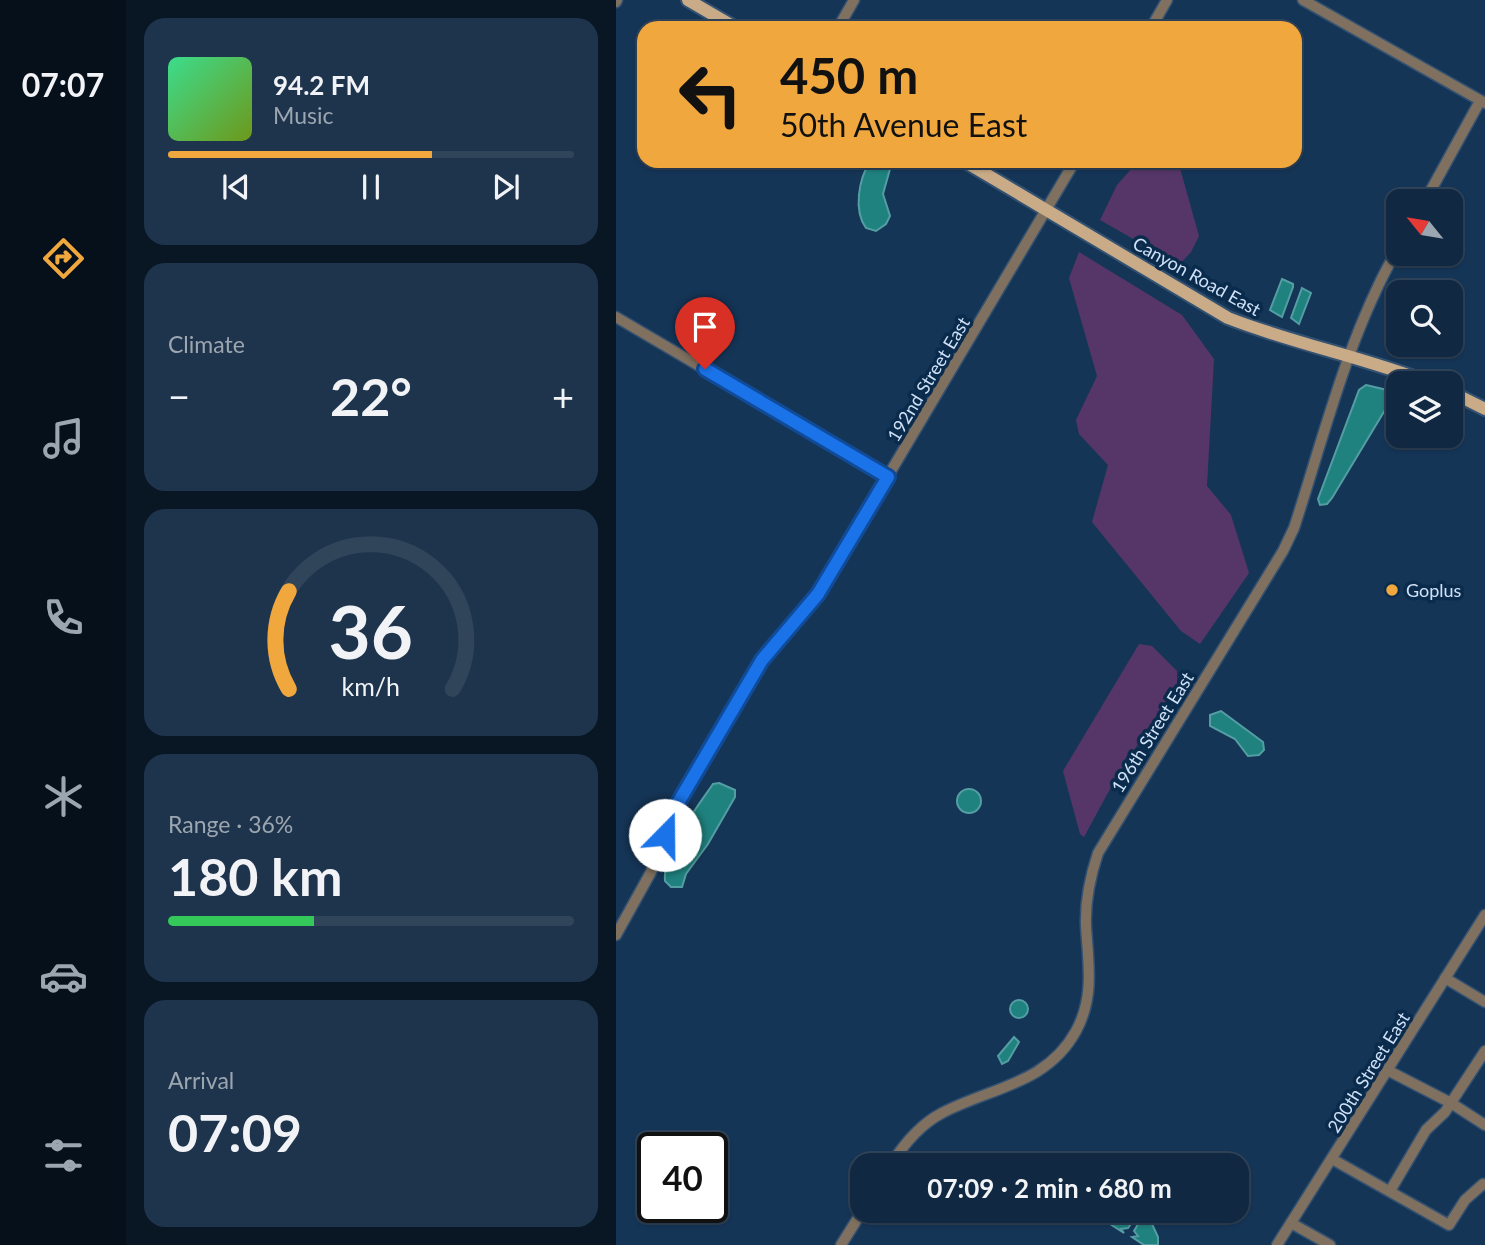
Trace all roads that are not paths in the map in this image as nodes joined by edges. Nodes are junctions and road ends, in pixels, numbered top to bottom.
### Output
1 (688, 0) edge
2 (854, 0) edge
3 (1167, 0) edge
4 (1303, 0) edge
5 (724, 21) edge
6 (842, 21) edge
7 (1155, 21) edge
8 (1483, 102) edge
9 (976, 168) edge
10 (1071, 168) edge
11 (1432, 189) edge
12 (1047, 210) junction
13 (1388, 266) edge
14 (616, 317) edge
15 (1348, 355) junction
16 (1395, 371) edge
17 (1463, 397) edge
18 (1485, 409) edge
19 (888, 477) junction
20 (1485, 915) edge
21 (616, 935) edge
22 (1445, 978) junction
23 (1485, 1002) edge
24 (1485, 1051) edge
25 (1387, 1070) junction
26 (1451, 1102) junction
27 (1485, 1125) edge
28 (900, 1153) edge
29 (1332, 1159) junction
30 (1483, 1184) dead end
31 (1390, 1191) junction
32 (855, 1223) edge
33 (1291, 1223) junction
34 (841, 1245) edge
35 (1278, 1245) edge
36 (1330, 1245) edge

1 - 5 main road
2 - 6 street
3 - 7 street
4 - 8 street
8 - 11 street
9 - 12 main road, Canyon Road East
10 - 12 street, 192nd Street East
12 - 15 main road, Canyon Road East
12 - 19 street, 192nd Street East
13 - 15 street, 196th Street East
14 - 19 street
15 - 16 main road, Canyon Road East
15 - 28 street, 196th Street East
17 - 18 main road
19 - 21 street, 192nd Street East
20 - 22 street, 200th Street East
22 - 23 street
22 - 25 street, 200th Street East
24 - 26 street
25 - 26 street
25 - 29 street, 200th Street East
26 - 27 street
26 - 31 street
29 - 31 street
29 - 33 street, 200th Street East
30 - 31 street
32 - 34 street
33 - 35 street, 200th Street East
33 - 36 street

